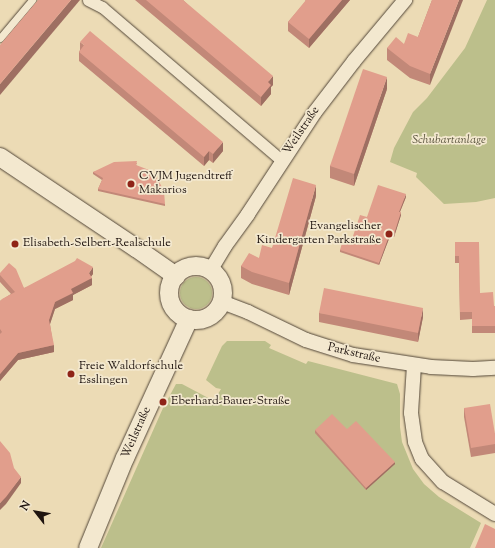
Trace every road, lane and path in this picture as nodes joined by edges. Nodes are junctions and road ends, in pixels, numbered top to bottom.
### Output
1 (32, 0) edge
2 (88, 0) edge
3 (405, 0) edge
4 (0, 38) edge
5 (0, 158) edge
6 (282, 161) junction
7 (210, 271) junction
8 (176, 276) junction
9 (222, 302) junction
10 (189, 319) junction
11 (414, 365) junction
12 (495, 368) edge
13 (495, 514) edge
14 (88, 548) edge

1 - 4 lane
2 - 6 street
3 - 6 street, Weilstraße
5 - 8 street
6 - 7 street, Weilstraße
7 - 8 street
7 - 9 street
8 - 10 street
9 - 10 street
9 - 11 street, Parkstraße
10 - 14 street, Weilstraße
11 - 12 street, Parkstraße
11 - 13 street

